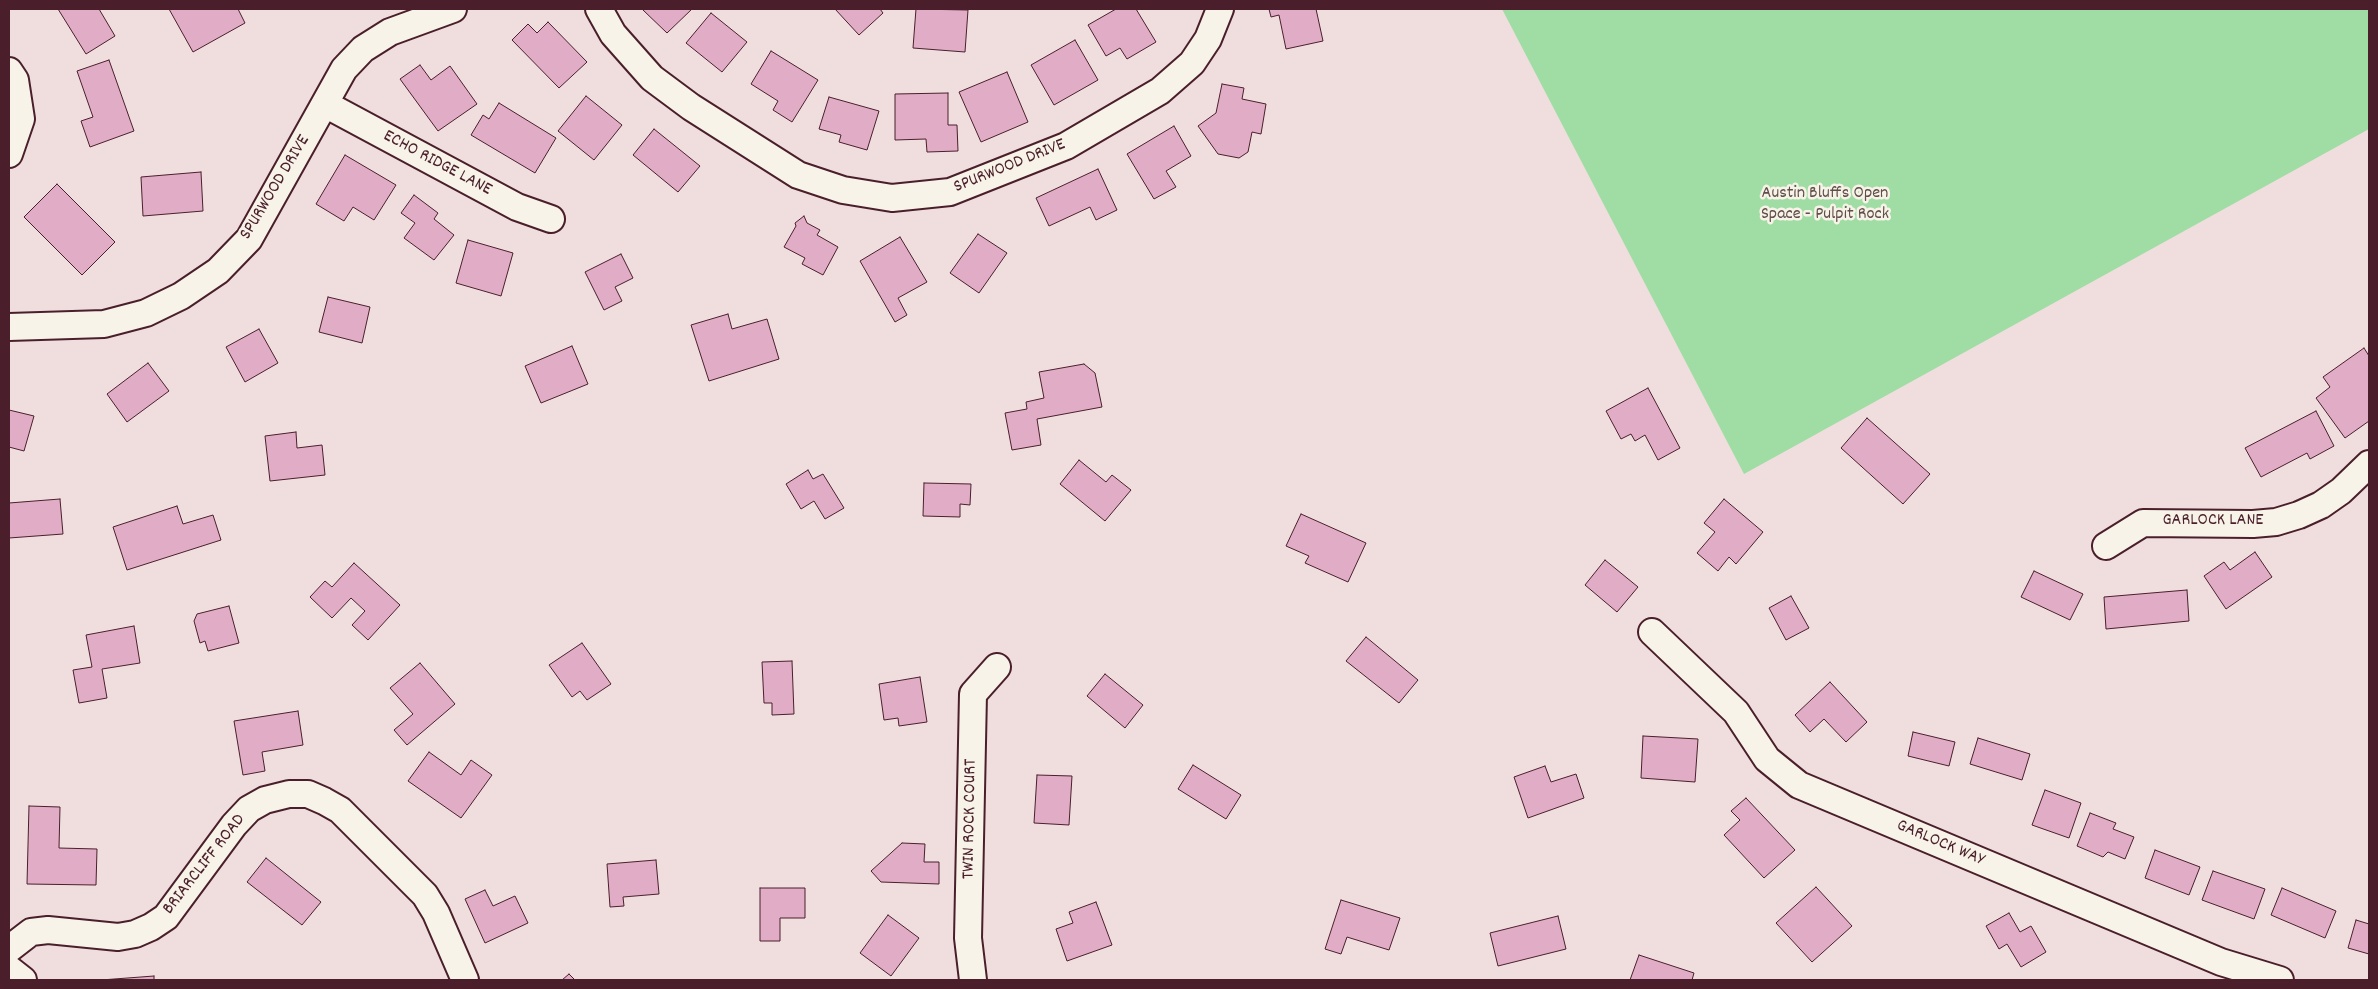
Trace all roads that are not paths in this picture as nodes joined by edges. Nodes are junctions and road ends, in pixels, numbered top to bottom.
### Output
1 (450, 9) edge
2 (599, 9) edge
3 (1220, 9) edge
4 (9, 71) edge
5 (325, 104) junction
6 (9, 154) edge
7 (551, 219) dead end
8 (9, 327) edge
9 (2369, 464) edge
10 (2106, 546) dead end
11 (1652, 632) dead end
12 (997, 667) dead end
13 (9, 949) edge
14 (9, 969) edge
15 (22, 980) edge
16 (465, 980) edge
17 (973, 980) edge
18 (2280, 980) edge

1 - 5 street, SPURWOOD DRIVE
2 - 3 street, SPURWOOD DRIVE
4 - 6 street
5 - 7 street, ECHO RIDGE LANE
5 - 8 street, SPURWOOD DRIVE
9 - 10 street, GARLOCK LANE
11 - 18 street, GARLOCK WAY
12 - 17 street, TWIN ROCK COURT
13 - 16 street, BRIARCLIFF ROAD
14 - 15 street

